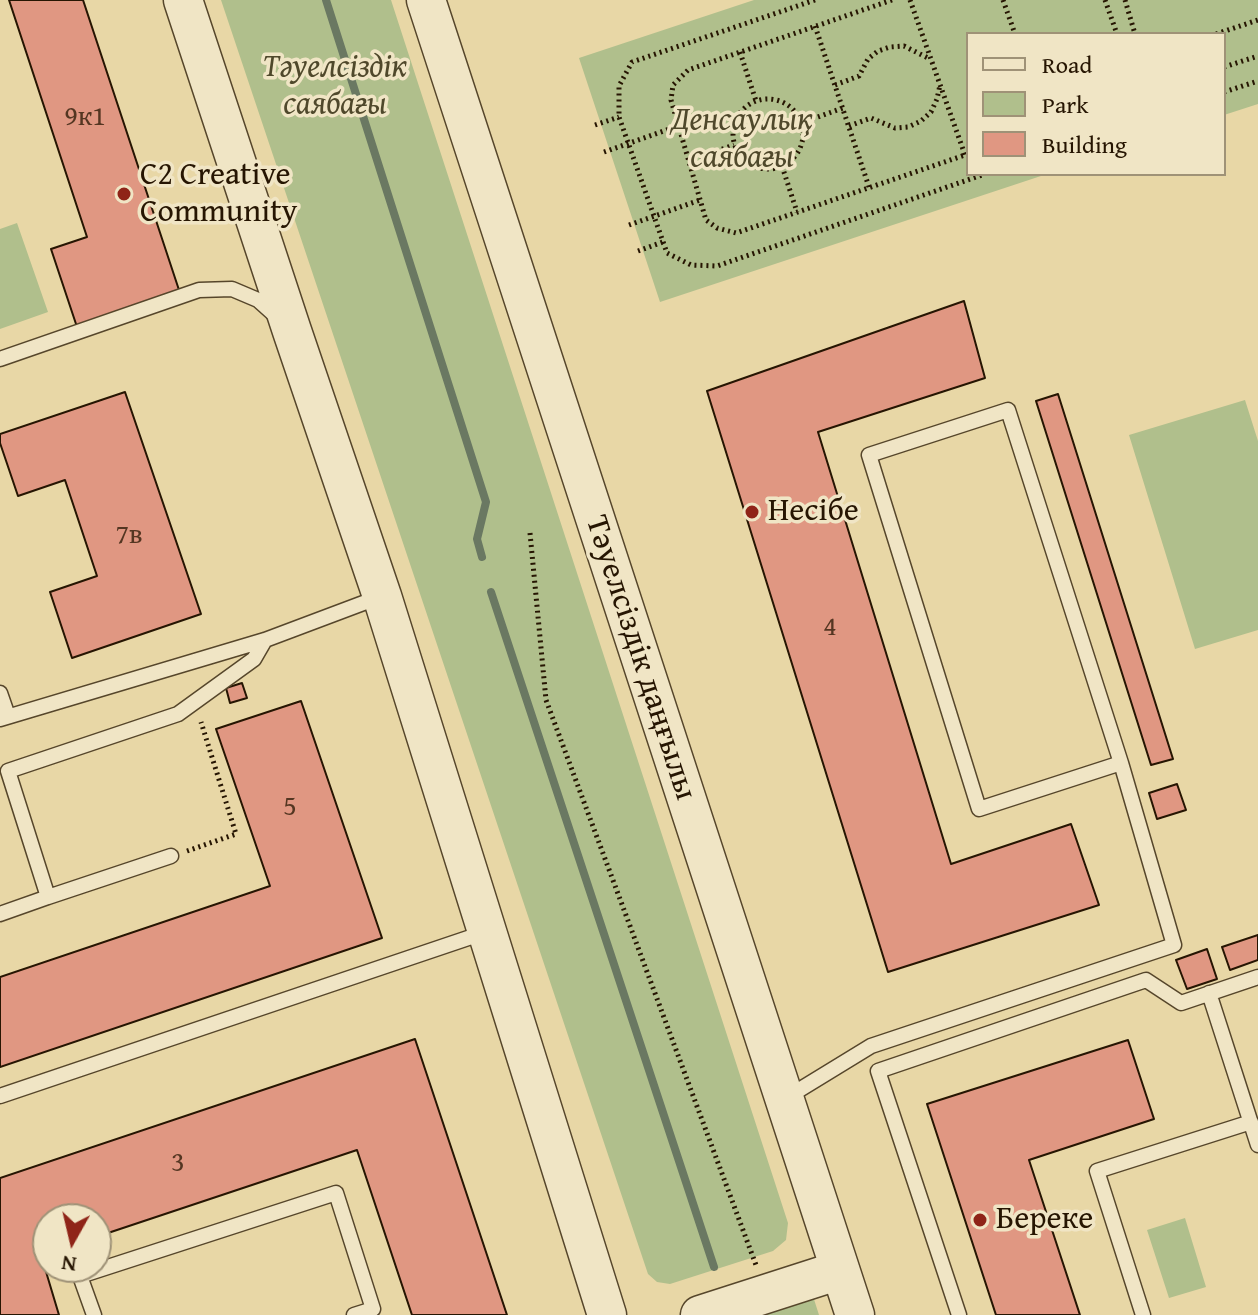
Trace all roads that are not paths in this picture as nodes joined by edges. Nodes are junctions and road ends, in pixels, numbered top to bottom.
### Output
1 (183, 0) edge
2 (426, 0) edge
3 (292, 331) junction
4 (0, 359) edge
5 (382, 596) junction
6 (265, 640) junction
7 (0, 693) edge
8 (4, 717) edge
9 (1121, 763) junction
10 (171, 856) road end
11 (48, 897) junction
12 (0, 914) edge
13 (487, 932) junction
14 (1257, 980) edge
15 (1209, 993) junction
16 (871, 1046) junction
17 (878, 1071) junction
18 (0, 1096) edge
19 (786, 1098) junction
20 (1251, 1122) junction
21 (1258, 1145) edge
22 (840, 1270) junction
23 (374, 1312) edge
24 (94, 1315) edge
25 (354, 1315) edge
26 (607, 1315) edge
27 (700, 1315) edge
28 (855, 1315) edge
29 (959, 1315) edge
30 (1143, 1315) edge

1 - 3 street
2 - 19 street, Тәуелсіздік даңғылы
3 - 4 lane
3 - 5 street
5 - 6 lane
5 - 13 street
6 - 8 lane
6 - 11 lane
7 - 8 lane
9 - 9 lane
9 - 16 lane
10 - 11 lane
11 - 12 lane
13 - 18 lane
13 - 26 street
14 - 15 lane
15 - 17 lane
15 - 20 lane
16 - 17 lane
16 - 19 lane
17 - 29 lane
19 - 22 street, Тәуелсіздік даңғылы
20 - 21 lane
20 - 30 lane
22 - 27 street
22 - 28 street, Тәуелсіздік даңғылы
23 - 24 lane
23 - 25 lane

